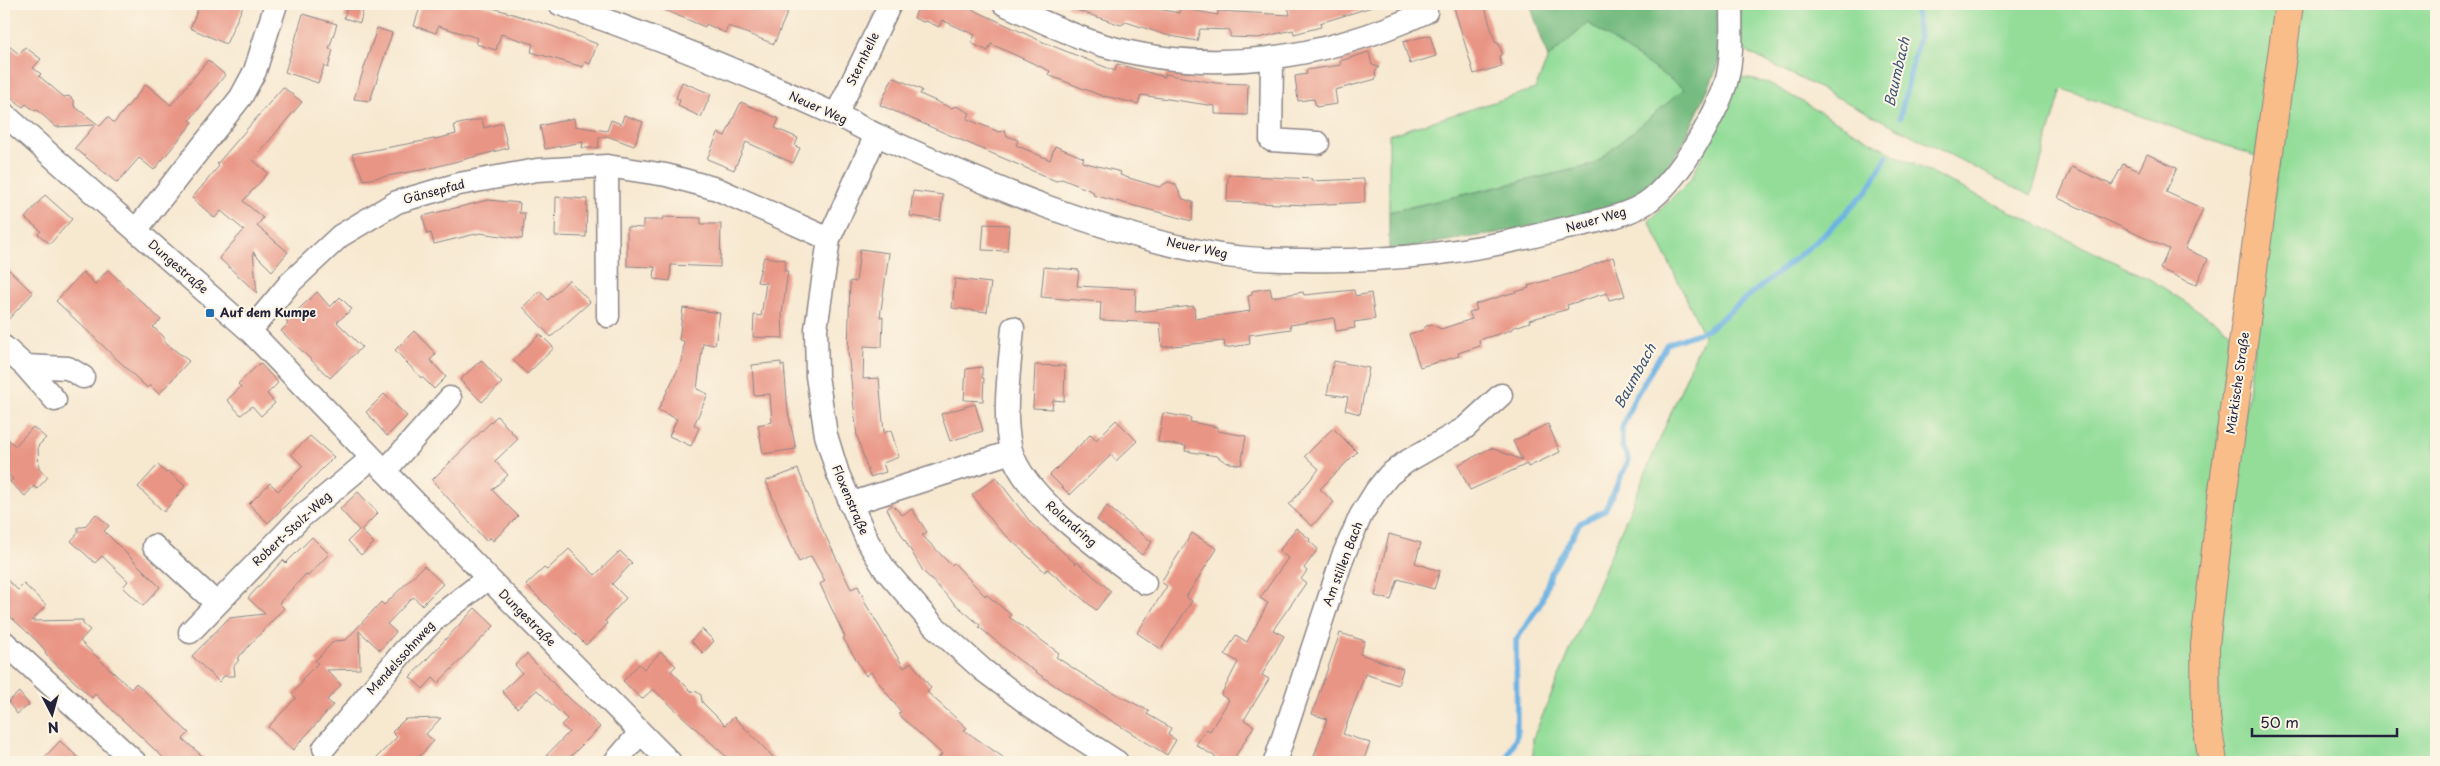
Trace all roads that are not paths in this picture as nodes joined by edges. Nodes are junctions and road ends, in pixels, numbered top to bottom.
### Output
1 (276, 4) edge
2 (560, 4) edge
3 (890, 4) edge
4 (1004, 4) edge
5 (1731, 4) edge
6 (2289, 4) edge
7 (1426, 12) dead end
8 (1272, 59) junction
9 (4, 114) edge
10 (836, 115) junction
11 (876, 135) junction
12 (1318, 142) dead end
13 (607, 166) junction
14 (136, 230) junction
15 (829, 239) junction
16 (608, 316) dead end
17 (1013, 328) dead end
18 (250, 331) junction
19 (4, 347) edge
20 (25, 366) junction
21 (83, 377) dead end
22 (1501, 394) dead end
23 (450, 398) dead end
24 (55, 400) dead end
25 (1012, 452) junction
26 (378, 464) junction
27 (850, 504) junction
28 (154, 546) dead end
29 (488, 578) junction
30 (1145, 584) dead end
31 (216, 603) junction
32 (190, 632) dead end
33 (4, 642) edge
34 (640, 733) junction
35 (324, 748) dead end
36 (128, 760) edge
37 (615, 762) edge
38 (670, 762) edge
39 (1117, 762) edge
40 (1275, 762) edge
41 (2212, 762) edge

1 - 14 street
2 - 10 street, Neuer Weg
3 - 10 street, Sternhelle
4 - 8 street
5 - 11 street, Neuer Weg
6 - 41 main road, Märkische Straße
7 - 8 street
8 - 12 street
9 - 14 street, Dungestraße
10 - 11 street, Neuer Weg
11 - 15 street, Floxenstraße
13 - 15 street, Gänsepfad
13 - 16 street
13 - 18 street, Gänsepfad
14 - 18 street, Dungestraße
15 - 27 street, Floxenstraße
17 - 25 street, Rolandring
18 - 26 street, Dungestraße
19 - 20 street
20 - 21 street
20 - 24 street
22 - 40 street, Am stillen Bach
23 - 26 street
25 - 27 street
25 - 30 street, Rolandring
26 - 29 street, Dungestraße
26 - 31 street, Robert-Stolz-Weg
27 - 39 street, Floxenstraße
28 - 31 street
29 - 34 street, Dungestraße
29 - 35 street, Mendelssohnweg
31 - 32 street, Robert-Stolz-Weg
33 - 36 street
34 - 37 street
34 - 38 street, Dungestraße

